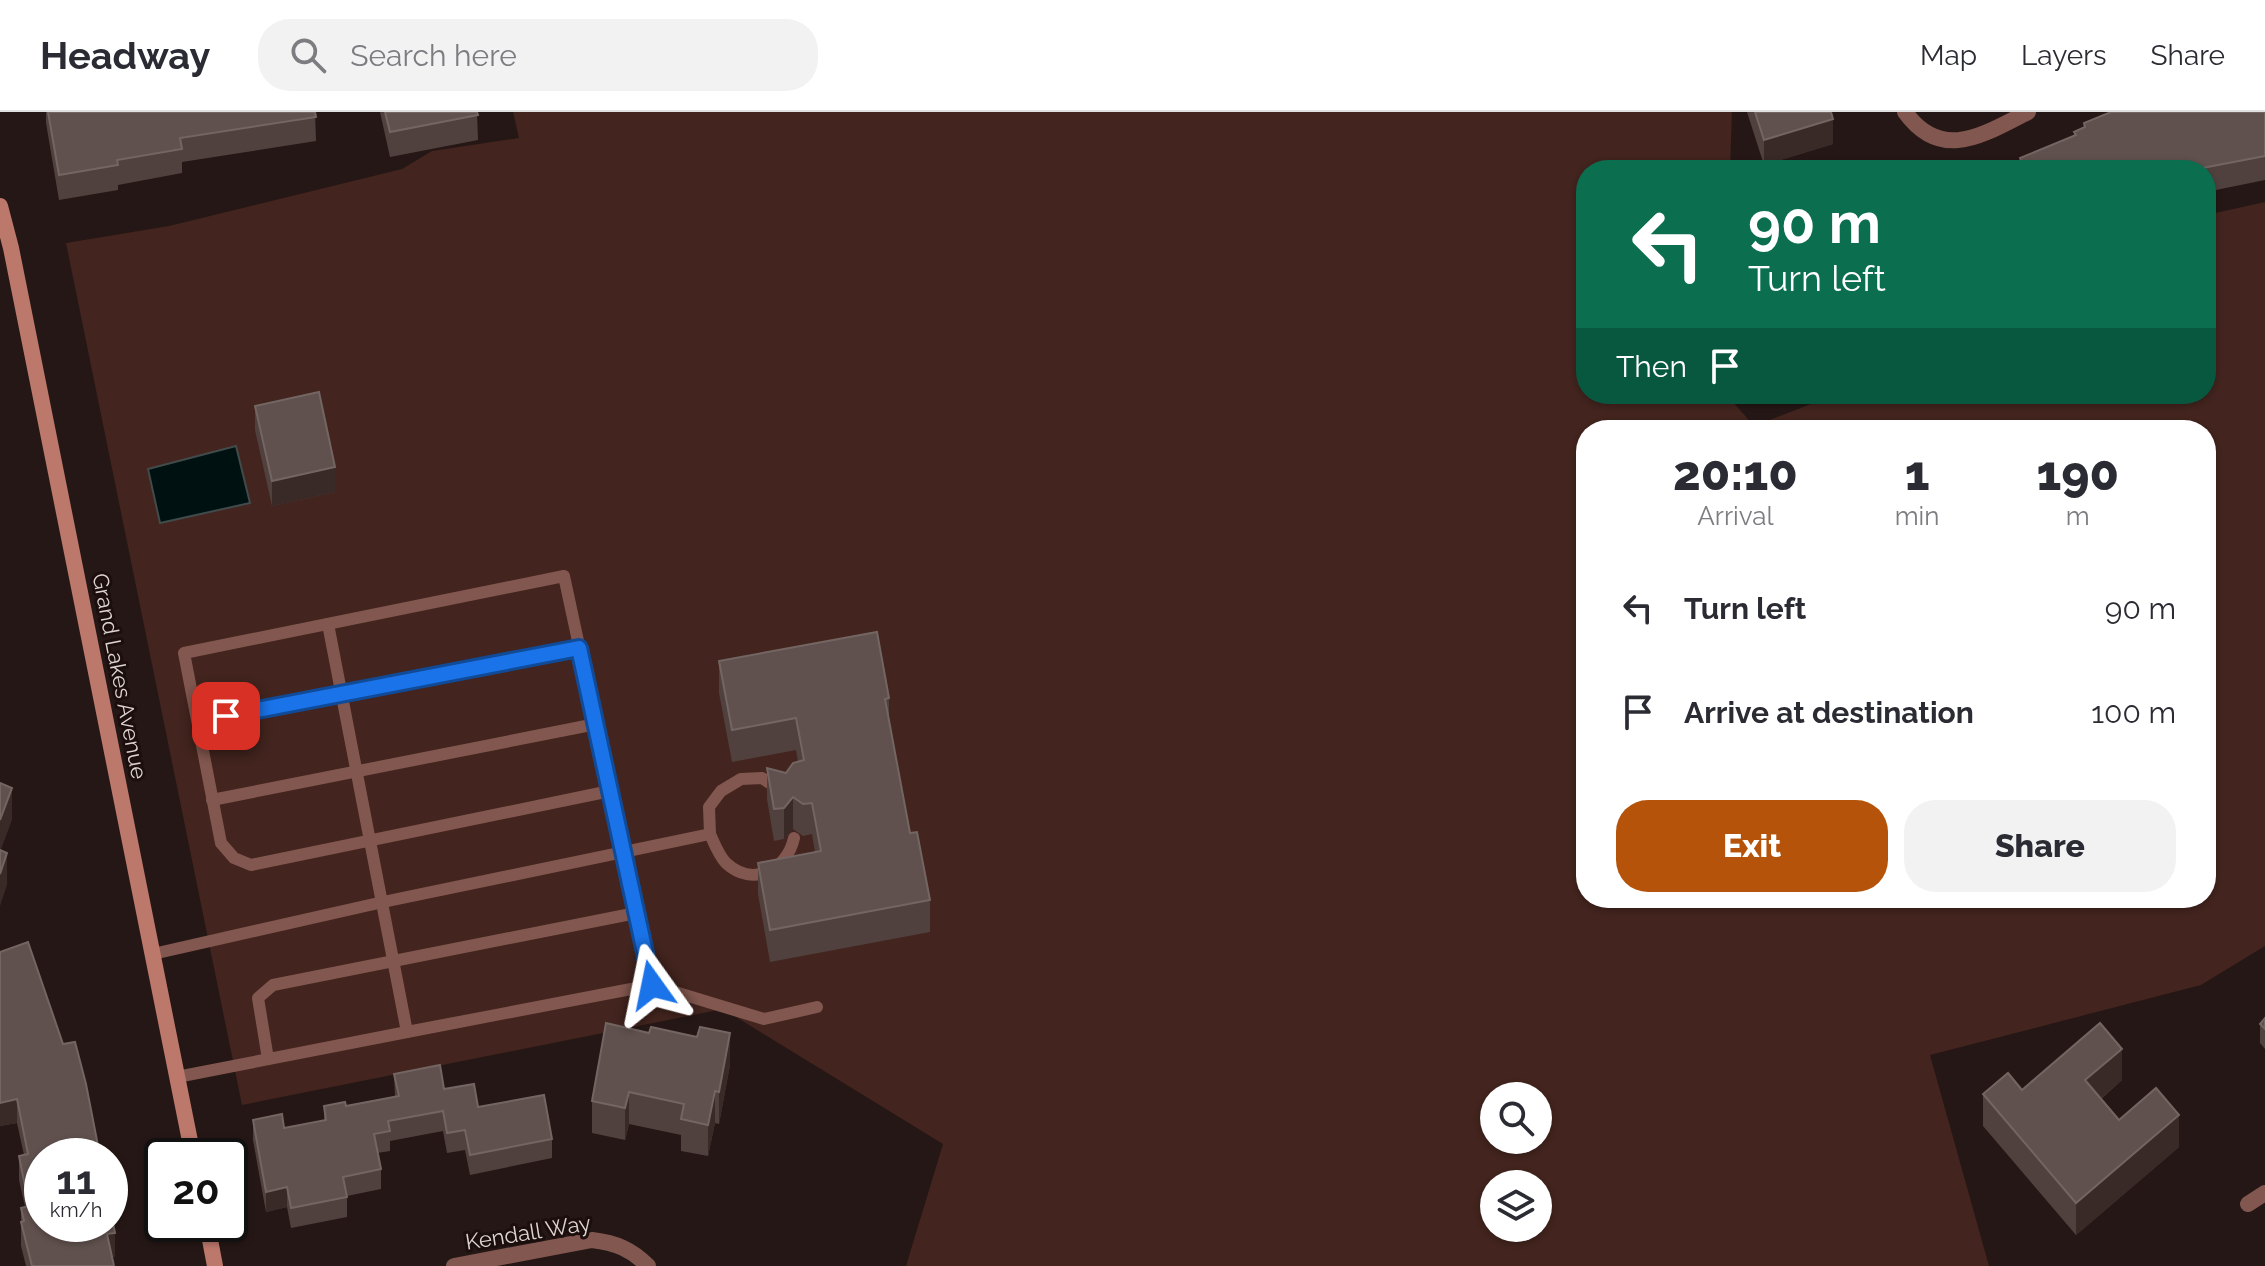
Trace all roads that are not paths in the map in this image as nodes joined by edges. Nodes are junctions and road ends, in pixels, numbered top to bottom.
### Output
1 (1905, 112) edge
2 (2028, 112) edge
3 (0, 206) edge
4 (328, 624) junction
5 (579, 648) junction
6 (341, 694) junction
7 (198, 722) junction
8 (596, 724) junction
9 (356, 771) junction
10 (610, 791) junction
11 (784, 796) edge
12 (212, 800) junction
13 (710, 834) junction
14 (794, 838) dead end
15 (370, 841) junction
16 (623, 853) junction
17 (383, 902) junction
18 (636, 913) junction
19 (153, 954) junction
20 (395, 961) junction
21 (652, 985) junction
22 (817, 1007) dead end
23 (407, 1032) junction
24 (268, 1059) junction
25 (177, 1077) junction
26 (189, 1138) edge
27 (2265, 1193) edge
28 (2248, 1204) dead end
29 (210, 1242) edge
30 (215, 1266) edge
31 (454, 1266) edge
32 (648, 1266) edge

1 - 2 street
3 - 19 street, Grand Lakes Avenue
4 - 5 lane
4 - 6 lane
4 - 7 lane
5 - 6 lane
5 - 8 lane
6 - 7 lane
6 - 9 lane
7 - 12 lane
8 - 9 lane
8 - 10 lane
9 - 12 lane
9 - 15 lane
10 - 15 lane
10 - 16 lane
11 - 13 lane
12 - 15 lane
13 - 14 lane
13 - 16 lane
15 - 17 lane
16 - 17 lane
16 - 18 lane
17 - 19 lane
17 - 20 lane
18 - 20 lane
18 - 21 lane
19 - 25 street, Grand Lakes Avenue
20 - 23 lane
20 - 24 lane
21 - 22 lane
21 - 23 lane
23 - 24 lane
24 - 25 lane
25 - 26 street, Grand Lakes Avenue
27 - 28 street
29 - 30 street
31 - 32 street, Kendall Way

